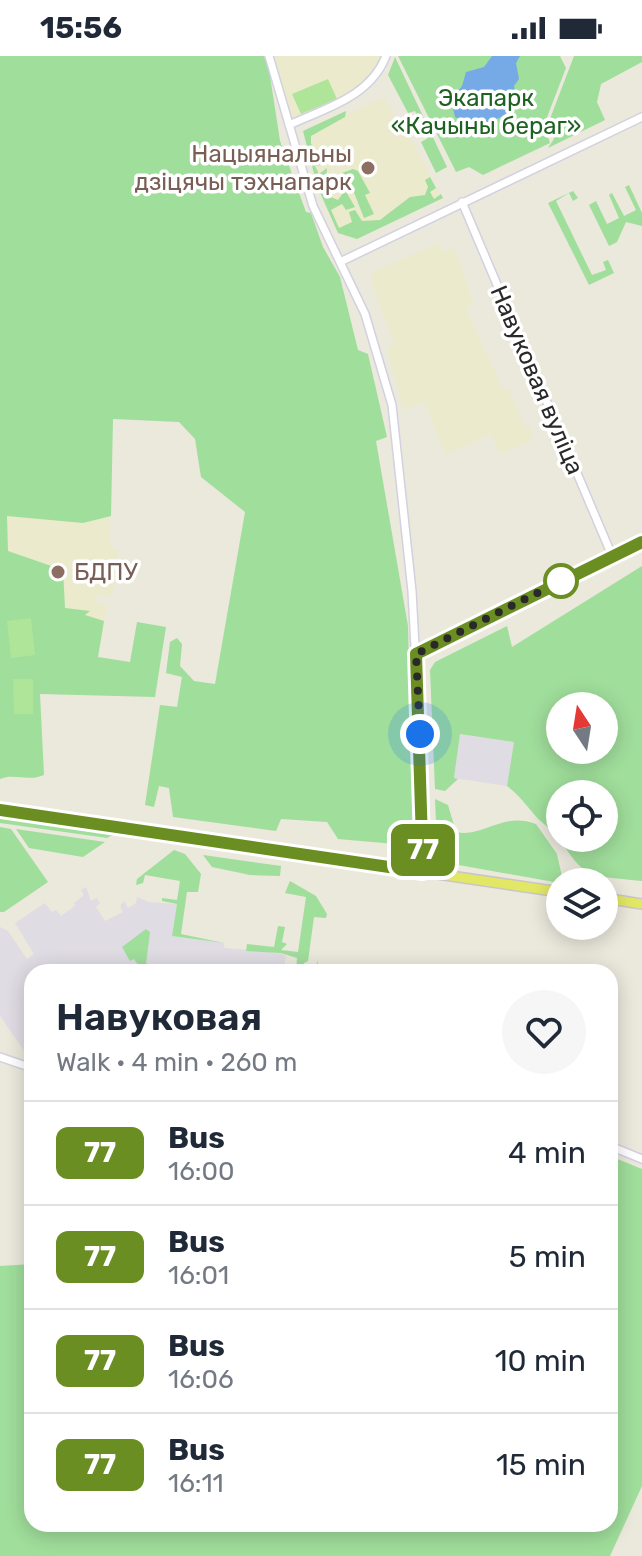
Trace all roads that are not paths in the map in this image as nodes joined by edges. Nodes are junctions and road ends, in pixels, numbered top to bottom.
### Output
1 (269, 56) edge
2 (386, 56) edge
3 (642, 117) edge
4 (289, 125) junction
5 (462, 202) junction
6 (340, 262) junction
7 (642, 542) edge
8 (613, 558) junction
9 (416, 654) junction
10 (0, 810) edge
11 (423, 872) junction
12 (546, 890) edge
13 (618, 900) edge
14 (642, 904) edge
15 (0, 1057) edge
16 (24, 1065) edge
17 (618, 1149) edge
18 (642, 1159) edge

1 - 4 street
2 - 4 street
3 - 5 street
4 - 6 street
5 - 6 street
5 - 8 street, Навуковая вуліца
6 - 9 street
7 - 8 street
8 - 9 street
9 - 11 street
10 - 11 main road
11 - 12 main road
13 - 14 main road
15 - 16 street
17 - 18 street

